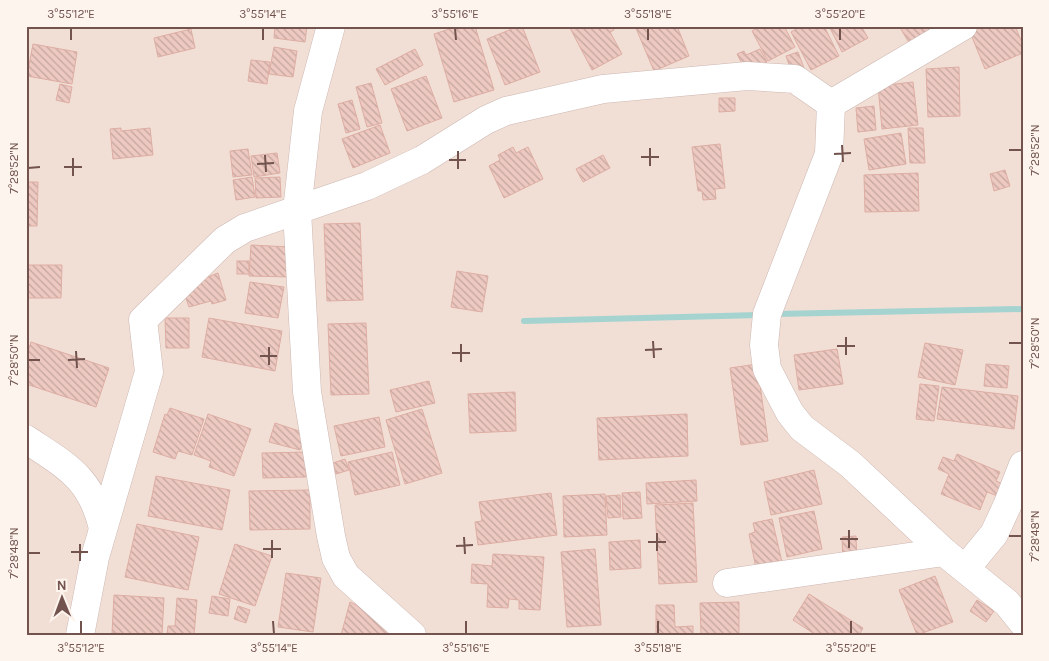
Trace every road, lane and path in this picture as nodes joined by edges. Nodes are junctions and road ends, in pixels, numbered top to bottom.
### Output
1 (331, 26) edge
2 (963, 26) edge
3 (832, 104) junction
4 (297, 211) junction
5 (26, 438) edge
6 (124, 455) junction
7 (1023, 465) edge
8 (72, 470) junction
9 (103, 528) junction
10 (944, 552) junction
11 (966, 568) junction
12 (727, 583) dead end
13 (1023, 623) edge
14 (80, 635) edge
15 (412, 635) edge

1 - 4 street
2 - 3 street
3 - 4 street
3 - 10 street
4 - 6 street
4 - 15 street
5 - 8 street
6 - 8 street
6 - 9 street
7 - 11 street
8 - 9 street
9 - 14 street
10 - 11 street
10 - 12 street
11 - 13 street

